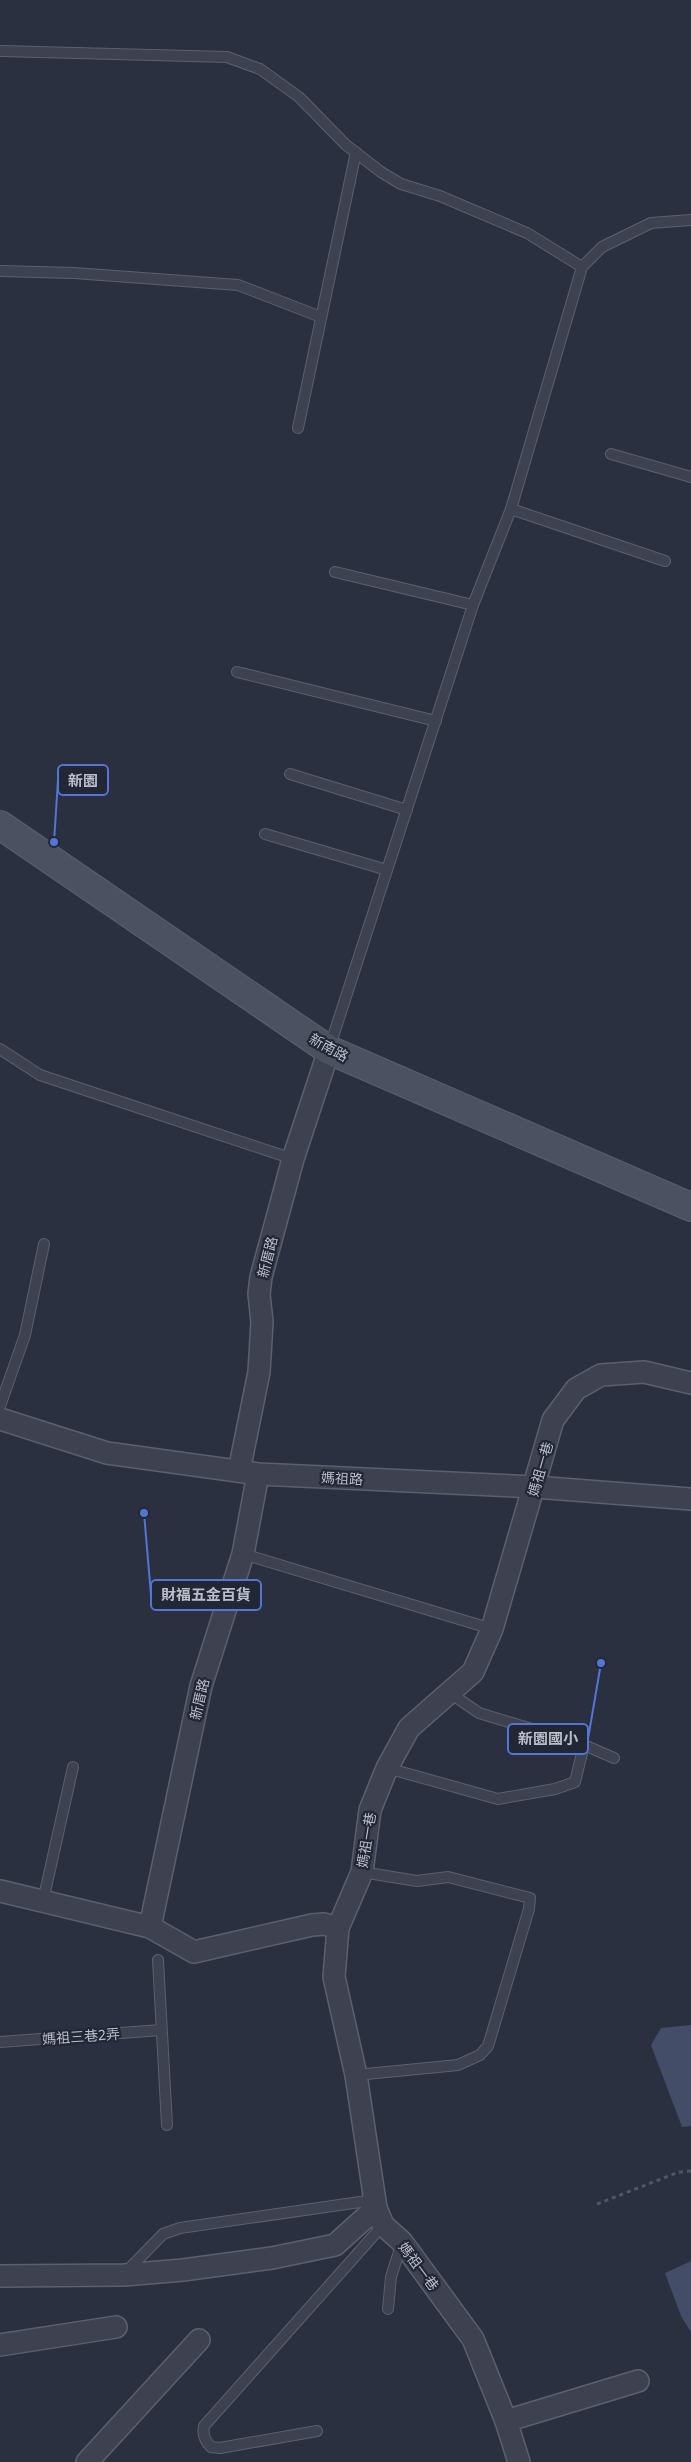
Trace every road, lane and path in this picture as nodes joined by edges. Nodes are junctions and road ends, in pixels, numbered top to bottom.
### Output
1 (0, 51) edge
2 (356, 152) junction
3 (691, 220) edge
4 (582, 267) junction
5 (0, 271) edge
6 (321, 317) junction
7 (298, 428) dead end
8 (611, 454) dead end
9 (691, 477) edge
10 (511, 509) junction
11 (665, 561) dead end
12 (335, 572) dead end
13 (473, 605) junction
14 (237, 672) dead end
15 (436, 720) junction
16 (290, 774) dead end
17 (407, 810) junction
18 (0, 825) edge
19 (265, 834) dead end
20 (387, 870) junction
21 (0, 1050) edge
22 (329, 1050) junction
23 (293, 1158) junction
24 (691, 1208) edge
25 (44, 1244) dead end
26 (691, 1383) edge
27 (0, 1406) edge
28 (0, 1419) edge
29 (248, 1473) junction
30 (535, 1487) junction
31 (691, 1499) edge
32 (243, 1554) junction
33 (492, 1629) junction
34 (450, 1693) junction
35 (584, 1745) junction
36 (614, 1758) dead end
37 (73, 1767) dead end
38 (387, 1768) junction
39 (362, 1872) junction
40 (0, 1891) edge
41 (43, 1901) junction
42 (150, 1927) junction
43 (338, 1928) junction
44 (158, 1960) dead end
45 (161, 2030) junction
46 (0, 2042) edge
47 (356, 2075) junction
48 (167, 2125) dead end
49 (691, 2171) edge
50 (597, 2204) dead end
51 (378, 2211) junction
52 (402, 2242) junction
53 (124, 2275) junction
54 (0, 2276) edge
55 (388, 2309) dead end
56 (116, 2328) dead end
57 (199, 2340) dead end
58 (0, 2345) edge
59 (638, 2381) dead end
60 (506, 2421) junction
61 (318, 2431) dead end
62 (87, 2462) edge
63 (519, 2462) edge

1 - 2 lane
2 - 4 lane
2 - 6 lane
3 - 4 lane
4 - 10 lane
5 - 6 lane
6 - 7 lane
8 - 9 lane
10 - 11 lane
10 - 13 lane
12 - 13 lane
13 - 15 lane
14 - 15 lane
15 - 17 lane
16 - 17 lane
17 - 20 lane
18 - 22 street, 新南路
19 - 20 lane
20 - 22 lane
21 - 23 lane
22 - 23 street, 新厝路
22 - 24 street, 新南路
23 - 29 street, 新厝路
25 - 27 lane
26 - 30 street, 媽祖一巷
28 - 29 street, 媽祖路
29 - 30 street, 媽祖路
29 - 32 street, 新厝路
30 - 31 street, 媽祖路
30 - 33 street, 媽祖一巷
32 - 33 lane
32 - 42 street, 新厝路
33 - 34 street, 媽祖一巷
34 - 35 lane
34 - 38 street, 媽祖一巷
35 - 36 lane
35 - 38 lane
37 - 41 lane
38 - 39 street, 媽祖一巷
39 - 43 street, 媽祖一巷
39 - 47 lane
40 - 41 street
41 - 42 street
42 - 43 street
43 - 47 street, 媽祖一巷
44 - 45 lane
45 - 46 lane, 媽祖三巷2弄
45 - 48 lane
47 - 51 street, 媽祖一巷
49 - 50 path
51 - 52 street, 媽祖一巷
51 - 53 street
51 - 53 lane
51 - 61 lane
52 - 55 lane
52 - 60 street, 媽祖一巷
53 - 54 street
56 - 58 street
57 - 62 street
59 - 60 street
60 - 63 street, 媽祖一巷

